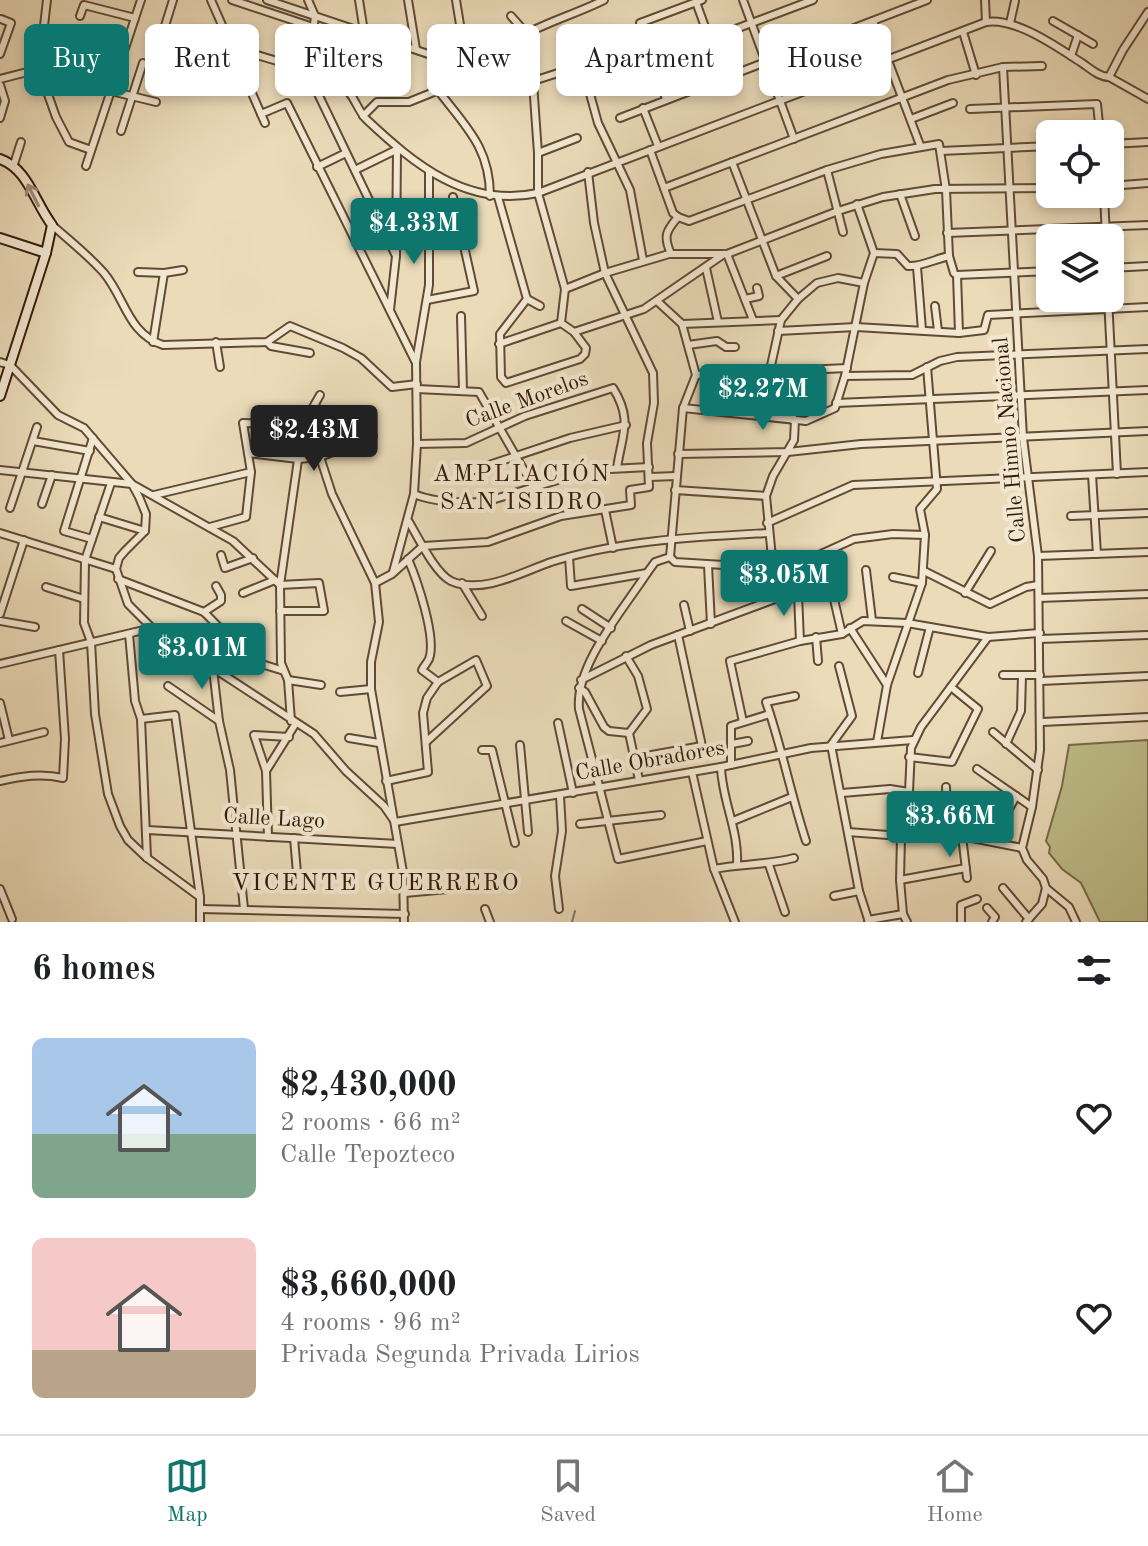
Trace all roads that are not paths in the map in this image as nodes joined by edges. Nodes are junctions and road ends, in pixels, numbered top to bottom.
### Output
1 (47, 0) edge
2 (112, 0) edge
3 (141, 0) edge
4 (173, 0) edge
5 (211, 0) edge
6 (232, 0) edge
7 (267, 0) edge
8 (308, 0) edge
9 (359, 0) edge
10 (408, 0) edge
11 (456, 0) edge
12 (580, 0) edge
13 (604, 0) edge
14 (743, 0) edge
15 (783, 0) edge
16 (813, 0) edge
17 (927, 0) edge
18 (985, 0) edge
19 (699, 1) edge
20 (1015, 1) edge
21 (109, 9) junction
22 (787, 9) junction
23 (580, 11) junction
24 (1148, 12) edge
25 (80, 16) dead end
26 (315, 16) junction
27 (511, 16) dead end
28 (135, 18) junction
29 (1, 19) edge
30 (873, 21) junction
31 (1053, 21) dead end
32 (986, 22) junction
33 (752, 23) junction
34 (1010, 23) junction
35 (44, 24) edge
36 (166, 24) edge
37 (221, 24) edge
38 (304, 24) edge
39 (314, 24) edge
40 (340, 24) edge
41 (363, 24) edge
42 (460, 24) edge
43 (518, 24) edge
44 (640, 24) edge
45 (705, 24) edge
46 (865, 24) edge
47 (874, 24) edge
48 (743, 26) edge
49 (540, 27) edge
50 (963, 32) junction
51 (1078, 35) junction
52 (129, 36) edge
53 (759, 42) edge
54 (1093, 44) dead end
55 (411, 47) edge
56 (416, 49) junction
57 (427, 53) edge
58 (0, 54) edge
59 (1071, 56) junction
60 (891, 58) edge
61 (143, 63) dead end
62 (759, 65) edge
63 (1042, 66) dead end
64 (891, 67) edge
65 (1003, 67) junction
66 (24, 74) edge
67 (976, 75) junction
68 (1109, 77) junction
69 (0, 82) edge
70 (1148, 89) edge
71 (427, 94) edge
72 (129, 95) edge
73 (49, 96) edge
74 (109, 96) edge
75 (132, 96) junction
76 (253, 96) edge
77 (319, 96) edge
78 (351, 96) edge
79 (442, 96) edge
80 (534, 96) edge
81 (590, 96) edge
82 (665, 96) edge
83 (779, 96) edge
84 (791, 96) edge
85 (1146, 97) edge
86 (902, 98) junction
87 (666, 99) junction
88 (780, 100) junction
89 (156, 102) dead end
90 (953, 103) dead end
91 (643, 108) junction
92 (1005, 108) junction
93 (970, 109) dead end
94 (261, 114) junction
95 (363, 116) junction
96 (0, 118) edge
97 (620, 118) dead end
98 (911, 119) junction
99 (1099, 120) edge
100 (265, 123) dead end
101 (121, 131) dead end
102 (577, 138) dead end
103 (794, 139) junction
104 (21, 142) dead end
105 (1148, 142) edge
106 (1124, 143) edge
107 (920, 145) junction
108 (658, 146) junction
109 (1036, 147) edge
110 (1008, 148) junction
111 (398, 149) junction
112 (91, 150) junction
113 (650, 150) junction
114 (941, 151) junction
115 (346, 153) junction
116 (538, 153) junction
117 (0, 159) edge
118 (615, 162) junction
119 (732, 162) junction
120 (14, 164) junction
121 (86, 166) dead end
122 (317, 167) junction
123 (355, 170) junction
124 (827, 170) junction
125 (429, 171) junction
126 (588, 172) junction
127 (1148, 183) edge
128 (1124, 185) edge
129 (664, 188) junction
130 (1036, 188) edge
131 (1010, 189) junction
132 (946, 190) junction
133 (538, 193) junction
134 (900, 194) junction
135 (490, 196) junction
136 (453, 197) dead end
137 (498, 197) junction
138 (748, 199) junction
139 (857, 204) junction
140 (838, 211) junction
141 (678, 217) junction
142 (52, 225) junction
143 (1148, 225) edge
144 (1124, 227) edge
145 (1036, 230) edge
146 (1013, 231) junction
147 (843, 232) dead end
148 (947, 233) junction
149 (915, 236) dead end
150 (0, 238) edge
151 (761, 239) junction
152 (46, 253) junction
153 (874, 253) junction
154 (671, 254) junction
155 (725, 254) junction
156 (396, 256) junction
157 (827, 256) dead end
158 (949, 256) junction
159 (643, 260) junction
160 (1148, 266) edge
161 (917, 267) junction
162 (1124, 267) edge
163 (706, 268) junction
164 (183, 270) dead end
165 (1036, 271) edge
166 (138, 272) dead end
167 (1015, 272) junction
168 (164, 273) junction
169 (605, 273) junction
170 (954, 273) junction
171 (776, 276) junction
172 (864, 283) junction
173 (757, 288) dead end
174 (565, 289) junction
175 (527, 299) junction
176 (745, 299) junction
177 (798, 299) junction
178 (427, 300) junction
179 (657, 301) junction
180 (540, 306) dead end
181 (935, 306) dead end
182 (1148, 307) edge
183 (1124, 309) edge
184 (390, 311) junction
185 (1064, 312) edge
186 (1109, 312) edge
187 (1018, 313) junction
188 (461, 316) dead end
189 (625, 317) junction
190 (753, 320) junction
191 (781, 320) junction
192 (718, 322) junction
193 (561, 323) junction
194 (682, 324) junction
195 (856, 327) junction
196 (922, 330) junction
197 (778, 331) junction
198 (938, 331) junction
199 (574, 332) junction
200 (959, 333) junction
201 (153, 342) junction
202 (216, 342) junction
203 (267, 342) junction
204 (499, 344) junction
205 (688, 345) junction
206 (735, 347) dead end
207 (1148, 349) edge
208 (1110, 351) junction
209 (310, 353) dead end
210 (1020, 354) junction
211 (0, 362) edge
212 (416, 362) junction
213 (10, 365) junction
214 (220, 367) dead end
215 (927, 367) junction
216 (847, 368) junction
217 (770, 370) junction
218 (696, 375) junction
219 (845, 376) junction
220 (417, 387) junction
221 (1148, 390) edge
222 (463, 391) junction
223 (1112, 392) junction
224 (320, 395) dead end
225 (0, 396) edge
226 (1021, 396) junction
227 (930, 400) junction
228 (792, 403) dead end
229 (315, 404) junction
230 (836, 406) junction
231 (683, 408) junction
232 (794, 420) junction
233 (303, 425) junction
234 (626, 425) junction
235 (37, 427) dead end
236 (497, 427) junction
237 (1148, 431) edge
238 (1114, 433) junction
239 (373, 436) dead end
240 (93, 438) junction
241 (1023, 438) junction
242 (33, 441) junction
243 (932, 441) junction
244 (417, 444) junction
245 (90, 451) junction
246 (332, 452) junction
247 (788, 452) junction
248 (248, 453) junction
249 (678, 454) junction
250 (320, 457) junction
251 (515, 457) junction
252 (298, 459) junction
253 (649, 467) junction
254 (617, 468) junction
255 (0, 470) edge
256 (22, 472) junction
257 (251, 472) junction
258 (468, 472) dead end
259 (1148, 472) edge
260 (1117, 474) junction
261 (52, 475) junction
262 (1092, 475) junction
263 (676, 476) junction
264 (649, 477) junction
265 (1028, 478) junction
266 (81, 479) junction
267 (937, 481) junction
268 (111, 483) junction
269 (132, 484) junction
270 (533, 486) junction
271 (675, 490) junction
272 (414, 494) junction
273 (154, 495) junction
274 (766, 496) junction
275 (42, 504) dead end
276 (10, 508) dead end
277 (605, 510) junction
278 (1148, 513) edge
279 (1094, 515) junction
280 (1071, 516) dead end
281 (99, 517) junction
282 (767, 523) junction
283 (408, 524) junction
284 (209, 527) junction
285 (145, 531) junction
286 (0, 533) edge
287 (768, 533) junction
288 (925, 535) junction
289 (672, 538) junction
290 (92, 539) junction
291 (24, 540) junction
292 (613, 548) junction
293 (419, 549) junction
294 (991, 551) dead end
295 (1148, 552) edge
296 (1097, 554) junction
297 (221, 555) dead end
298 (1038, 556) junction
299 (569, 557) junction
300 (670, 557) junction
301 (253, 558) junction
302 (408, 559) junction
303 (85, 560) junction
304 (708, 565) junction
305 (773, 568) junction
306 (116, 569) junction
307 (866, 570) dead end
308 (924, 571) junction
309 (647, 573) junction
310 (392, 574) junction
311 (893, 577) dead end
312 (118, 579) junction
313 (277, 582) junction
314 (375, 583) junction
315 (462, 583) junction
316 (922, 583) junction
317 (1038, 585) junction
318 (216, 586) dead end
319 (46, 587) dead end
320 (243, 593) dead end
321 (965, 593) junction
322 (1148, 594) edge
323 (833, 595) dead end
324 (1039, 598) junction
325 (84, 599) junction
326 (772, 599) junction
327 (684, 605) dead end
328 (582, 609) dead end
329 (280, 611) junction
330 (204, 612) junction
331 (0, 614) edge
332 (482, 616) dead end
333 (872, 620) junction
334 (0, 621) edge
335 (566, 621) dead end
336 (907, 623) junction
337 (711, 624) junction
338 (35, 627) dead end
339 (930, 627) junction
340 (152, 628) junction
341 (611, 628) junction
342 (850, 628) junction
343 (690, 631) junction
344 (129, 634) junction
345 (842, 634) junction
346 (678, 635) junction
347 (1148, 635) edge
348 (1040, 636) junction
349 (816, 637) junction
350 (988, 637) junction
351 (602, 641) junction
352 (800, 641) junction
353 (91, 642) junction
354 (59, 650) junction
355 (626, 656) junction
356 (818, 661) dead end
357 (0, 664) edge
358 (839, 666) dead end
359 (213, 669) junction
360 (284, 671) junction
361 (918, 673) dead end
362 (1003, 675) dead end
363 (1022, 675) junction
364 (1148, 676) edge
365 (1040, 678) junction
366 (288, 680) junction
367 (438, 682) junction
368 (580, 684) junction
369 (321, 685) dead end
370 (887, 685) junction
371 (168, 686) dead end
372 (951, 687) junction
373 (371, 689) junction
374 (340, 692) dead end
375 (795, 696) dead end
376 (0, 703) edge
377 (770, 714) junction
378 (1148, 717) edge
379 (141, 719) junction
380 (219, 721) junction
381 (294, 722) junction
382 (743, 722) junction
383 (1042, 722) junction
384 (558, 723) dead end
385 (44, 732) dead end
386 (993, 732) dead end
387 (629, 733) junction
388 (289, 737) junction
389 (349, 738) dead end
390 (9, 740) junction
391 (913, 740) junction
392 (748, 741) dead end
393 (426, 742) junction
394 (877, 742) junction
395 (0, 743) edge
396 (379, 743) junction
397 (732, 744) junction
398 (1006, 744) junction
399 (520, 745) dead end
400 (831, 745) junction
401 (482, 750) dead end
402 (783, 753) junction
403 (909, 757) junction
404 (635, 758) junction
405 (731, 765) junction
406 (721, 767) junction
407 (977, 769) dead end
408 (1038, 770) junction
409 (266, 771) junction
410 (692, 772) junction
411 (639, 780) junction
412 (0, 781) edge
413 (386, 781) junction
414 (946, 787) dead end
415 (599, 788) junction
416 (909, 792) junction
417 (576, 793) junction
418 (842, 793) junction
419 (560, 796) junction
420 (1016, 796) junction
421 (792, 797) junction
422 (525, 801) junction
423 (505, 805) junction
424 (967, 806) dead end
425 (1032, 807) junction
426 (661, 815) dead end
427 (608, 821) junction
428 (733, 821) junction
429 (395, 822) junction
430 (580, 824) dead end
431 (147, 830) junction
432 (190, 832) junction
433 (528, 832) dead end
434 (848, 832) junction
435 (238, 834) junction
436 (948, 835) junction
437 (901, 836) junction
438 (962, 836) junction
439 (268, 837) junction
440 (294, 838) junction
441 (707, 841) junction
442 (806, 841) dead end
443 (515, 843) dead end
444 (998, 843) junction
445 (398, 844) junction
446 (1022, 848) junction
447 (147, 858) junction
448 (794, 858) dead end
449 (737, 865) junction
450 (769, 865) junction
451 (966, 868) junction
452 (714, 869) junction
453 (297, 873) dead end
454 (967, 878) dead end
455 (900, 880) junction
456 (458, 888) dead end
457 (1003, 888) dead end
458 (1046, 888) junction
459 (0, 889) edge
460 (859, 891) junction
461 (405, 893) junction
462 (834, 896) dead end
463 (200, 897) junction
464 (977, 899) dead end
465 (987, 908) dead end
466 (200, 909) junction
467 (244, 909) junction
468 (485, 909) dead end
469 (559, 909) dead end
470 (8, 910) junction
471 (785, 912) dead end
472 (359, 913) junction
473 (0, 914) edge
474 (903, 914) junction
475 (405, 918) edge
476 (14, 921) edge
477 (868, 921) edge
478 (1028, 921) edge
479 (200, 922) edge
480 (357, 922) edge
481 (490, 922) edge
482 (735, 922) edge
483 (907, 922) edge
484 (961, 922) edge
485 (992, 922) edge
486 (1076, 922) edge

1 - 35 street
2 - 21 street
3 - 28 street
4 - 36 street
5 - 37 street
6 - 38 street
7 - 26 street
8 - 26 street
9 - 41 street
10 - 56 street
11 - 42 street
12 - 23 street
13 - 23 street
14 - 33 street
15 - 22 street
16 - 22 street
17 - 30 street
18 - 32 street
19 - 44 street
19 - 45 street
20 - 34 street
21 - 25 street
21 - 28 street
22 - 33 street
23 - 49 street
24 - 68 street
26 - 39 street
26 - 40 street
27 - 43 street
28 - 52 street
29 - 58 street
30 - 46 street
30 - 47 street
31 - 51 street
32 - 34 street
32 - 50 street
33 - 48 street
33 - 53 street
34 - 59 street
50 - 60 street
50 - 67 street
51 - 54 street
51 - 59 street
55 - 56 street
56 - 57 street
59 - 68 street
61 - 75 street
62 - 87 street
63 - 65 street
64 - 86 street
65 - 67 street
65 - 92 street, Calle Himno Nacional
66 - 69 street
67 - 86 street
68 - 85 street
69 - 96 street
70 - 85 street
71 - 95 street
72 - 75 street
73 - 112 street
74 - 112 street
75 - 89 street
75 - 101 street
76 - 94 street
77 - 115 street
78 - 95 street
79 - 135 street
80 - 116 street
81 - 118 street
82 - 87 street
83 - 88 street
84 - 88 street
86 - 98 street
86 - 103 street
87 - 91 street
88 - 103 street
88 - 108 street
90 - 98 street
91 - 97 street
91 - 108 street
92 - 93 street
92 - 99 street
92 - 110 street, Calle Himno Nacional
94 - 100 street
94 - 122 street
95 - 111 street
98 - 107 street
102 - 116 street
103 - 119 street
104 - 120 street
105 - 106 street
107 - 114 street
107 - 124 street
108 - 113 street
109 - 110 street
110 - 114 street
110 - 131 street, Calle Himno Nacional
111 - 123 street
111 - 125 street
111 - 156 street
112 - 121 street
113 - 118 street
113 - 129 street
114 - 132 street
115 - 122 street
115 - 123 street
116 - 133 street
117 - 120 street
118 - 126 street
118 - 159 street
119 - 129 street
119 - 138 street
142 -> 120 street
122 - 184 street
123 - 156 street
124 - 138 street
124 - 140 street
125 - 135 street
125 - 178 street
126 - 133 street
126 - 169 street
127 - 128 street
129 - 141 street
130 - 131 street
131 - 132 street
131 - 146 street, Calle Himno Nacional
132 - 134 street
132 - 148 street
133 - 137 street
133 - 174 street
134 - 139 street
134 - 149 street
135 - 137 street
136 - 178 street
137 - 175 street
138 - 141 street
138 - 151 street
139 - 140 street
139 - 153 street
140 - 147 street
140 - 151 street
141 - 154 street
142 - 152 street
142 - 201 street
143 - 144 street
145 - 146 street
146 - 148 street
146 - 167 street, Calle Himno Nacional
148 - 158 street
150 - 152 street
151 - 155 street
151 - 171 street
152 - 213 street
153 - 161 street
153 - 172 street
154 - 155 street
154 - 159 street
155 - 163 street
155 - 176 street
156 - 184 street
157 - 171 street
158 - 161 street
158 - 170 street
159 - 169 street
160 - 162 street
161 - 196 street
163 - 179 street
163 - 192 street
164 - 168 street
165 - 167 street
166 - 168 street
167 - 170 street
167 - 187 street, Calle Himno Nacional
168 - 201 street
169 - 174 street
169 - 189 street
170 - 200 street
171 - 177 street
172 - 177 street
172 - 195 street
173 - 176 street
174 - 193 street
175 - 180 street
175 - 204 street
176 - 190 street
177 - 191 street
178 - 212 street
179 - 189 street
179 - 194 street
181 - 198 street
182 - 183 street
184 - 212 street
185 - 187 street
186 - 208 street
187 - 200 street
187 - 210 street, Calle Himno Nacional
188 - 222 street
189 - 199 street
189 - 253 street
190 - 191 street
190 - 192 street
191 - 197 street
192 - 194 street
193 - 199 street
193 - 204 street
194 - 205 street
195 - 196 street
195 - 197 street
195 - 216 street
196 - 198 street
197 - 217 street
198 - 200 street
199 - 204 street
201 - 202 street
202 - 203 street
202 - 214 street
203 - 209 street
203 - 220 street
205 - 206 street
205 - 218 street
207 - 208 street
208 - 210 street
208 - 223 street
210 - 215 street
210 - 226 street, Calle Himno Nacional
211 - 213 street
212 - 220 street
213 - 225 street
213 - 240 street
215 - 219 street
215 - 227 street
216 - 217 street
216 - 219 street
217 - 218 street
218 - 231 street
219 - 230 street
220 - 222 street
220 - 244 street
221 - 223 street
222 - 236 street
223 - 226 street
223 - 238 street
224 - 229 street
226 - 227 street
226 - 241 street, Calle Himno Nacional
227 - 230 street
227 - 243 street
228 - 232 street
229 - 233 street
229 - 246 street
230 - 232 street
231 - 232 street
231 - 249 street
232 - 247 street
233 - 248 street
233 - 252 street
234 - 236 street, Calle Morelos
234 - 251 street
234 - 254 street
235 - 242 street
236 - 244 street, Calle Morelos
236 - 251 street
237 - 238 street
238 - 241 street
238 - 260 street
239 - 246 street
240 - 245 street
240 - 269 street
241 - 243 street
241 - 265 street, Calle Himno Nacional
242 - 245 street
242 - 256 street
243 - 247 street
243 - 267 street
244 - 272 street
245 - 266 street
246 - 250 street
247 - 249 street
247 - 274 street
248 - 252 street
248 - 257 street
249 - 263 street
250 - 252 street
250 - 314 street
251 - 258 street
251 - 270 street
252 - 313 street
253 - 254 street
253 - 264 street
254 - 270 street
255 - 256 street
256 - 261 street
256 - 276 street
257 - 273 street
257 - 284 street
259 - 260 street
260 - 262 street
261 - 266 street
261 - 275 street
262 - 265 street
262 - 279 street
263 - 264 street
263 - 271 street
264 - 277 street
265 - 267 street
265 - 298 street, Calle Himno Nacional
266 - 268 street
266 - 290 street
267 - 282 street
267 - 288 street
268 - 269 street
268 - 281 street
269 - 273 street
269 - 285 street
270 - 272 street
271 - 274 street
271 - 289 street
272 - 283 street
273 - 284 street
274 - 282 street
277 - 292 street
277 - 293 street
278 - 279 street
279 - 280 street
279 - 296 street
281 - 285 street
281 - 290 street
282 - 287 street
283 - 293 street
283 - 310 street
284 - 301 street
285 - 306 street
286 - 291 street
287 - 289 street
287 - 305 street
288 - 305 street
288 - 308 street
289 - 292 street
289 - 300 street
290 - 303 street
291 - 303 street
291 - 331 street
292 - 299 street
293 - 302 street
293 - 315 street
294 - 321 street
295 - 296 street
296 - 298 street
297 - 301 street
298 - 317 street, Calle Himno Nacional
299 - 309 street
299 - 315 street
300 - 304 street
300 - 309 street
301 - 313 street
302 - 310 street
302 - 367 street
303 - 306 street
303 - 325 street
304 - 305 street
304 - 337 street
305 - 326 street
306 - 312 street
307 - 333 street
308 - 316 street
308 - 321 street
309 - 341 street
310 - 314 street
311 - 316 street
312 - 330 street
312 - 340 street
313 - 320 street
313 - 329 street
313 - 329 street
314 - 373 street
315 - 332 street
316 - 336 street
317 - 321 street
317 - 324 street, Calle Himno Nacional
318 - 330 street
319 - 325 street
322 - 324 street
323 - 345 street
324 - 348 street, Calle Himno Nacional
325 - 353 street
326 - 337 street
326 - 352 street
327 - 343 street
328 - 341 street
329 - 360 street
330 - 360 street
333 - 336 street
333 - 342 street
334 - 338 street
335 - 351 street
336 - 339 street
336 - 370 street
337 - 343 street
339 - 350 street
339 - 361 street
340 - 344 street
340 - 359 street
341 - 351 street
342 - 345 street
342 - 370 street
343 - 346 street
344 - 353 street
344 - 379 street
345 - 349 street
346 - 355 street
346 - 404 street
347 - 348 street
348 - 350 street
348 - 365 street, Calle Himno Nacional
349 - 352 street
349 - 356 street
350 - 372 street
351 - 368 street
352 - 382 street
353 - 354 street
353 - 447 street
354 - 357 street
354 - 412 street
355 - 368 street
355 - 387 street
358 - 400 street
359 - 380 street
359 - 381 street
360 - 366 street
362 - 363 street
363 - 365 street
363 - 398 street
364 - 365 street
365 - 383 street, Calle Himno Nacional
366 - 369 street
366 - 381 street
367 - 393 street
367 - 393 street
368 - 387 street
368 - 415 street
370 - 394 street
371 - 380 street
372 - 391 street
372 - 403 street
373 - 374 street
373 - 396 street
375 - 377 street
376 - 390 street
377 - 382 street
377 - 402 street
378 - 383 street
379 - 431 street
379 - 432 street
380 - 435 street
381 - 388 street
381 - 429 street
382 - 397 street
383 - 408 street, Calle Himno Nacional
384 - 417 street
385 - 390 street
386 - 398 street
387 - 404 street
388 - 409 street
388 - 409 street
389 - 396 street
390 - 395 street
391 - 394 street, Calle Obradores
391 - 403 street
392 - 397 street
393 - 413 street
394 - 400 street, Calle Obradores
396 - 413 street
397 - 405 street
398 - 408 street
399 - 422 street
400 - 402 street, Calle Obradores
400 - 418 street
401 - 423 street
402 - 405 street, Calle Obradores
402 - 421 street
403 - 416 street
404 - 411 street
405 - 406 street, Calle Obradores
406 - 410 street, Calle Obradores
406 - 428 street
407 - 420 street
408 - 425 street, Calle Himno Nacional
409 - 439 street
410 - 411 street, Calle Obradores
410 - 441 street
411 - 415 street, Calle Obradores
413 - 429 street
414 - 436 street
415 - 417 street, Calle Obradores
415 - 427 street
416 - 418 street
416 - 437 street
417 - 419 street, Calle Obradores
418 - 434 street
419 - 422 street, Calle Obradores
419 - 469 street
420 - 425 street
420 - 444 street
421 - 428 street
421 - 442 street
422 - 423 street, Calle Obradores
422 - 433 street
423 - 429 street, Calle Obradores
423 - 443 street
424 - 438 street
425 - 446 street, Calle Himno Nacional
426 - 427 street
427 - 430 street
427 - 441 street
428 - 449 street
429 - 445 street
431 - 432 street, Calle Lago
431 - 447 street
432 - 435 street, Calle Lago
432 - 463 street
434 - 437 street
434 - 460 street
435 - 439 street, Calle Lago
435 - 467 street
436 - 437 street
436 - 438 street
437 - 455 street
438 - 444 street
438 - 451 street
439 - 440 street, Calle Lago
440 - 445 street, Calle Lago
440 - 453 street
441 - 452 street
444 - 446 street
445 - 461 street
446 - 458 street
447 - 463 street
448 - 450 street
449 - 450 street
449 - 452 street
450 - 471 street
451 - 454 street
451 - 455 street
452 - 482 street
455 - 474 street
456 - 461 street
457 - 478 street
458 - 478 street
458 - 486 street
459 - 470 street
460 - 462 street
460 - 477 street
461 - 475 street
463 - 466 street
464 - 484 street
465 - 485 street
466 - 467 street
466 - 479 street
467 - 472 street
468 - 481 street
470 - 473 street
470 - 476 street
472 - 475 street
472 - 480 street
474 - 477 street
474 - 483 street

